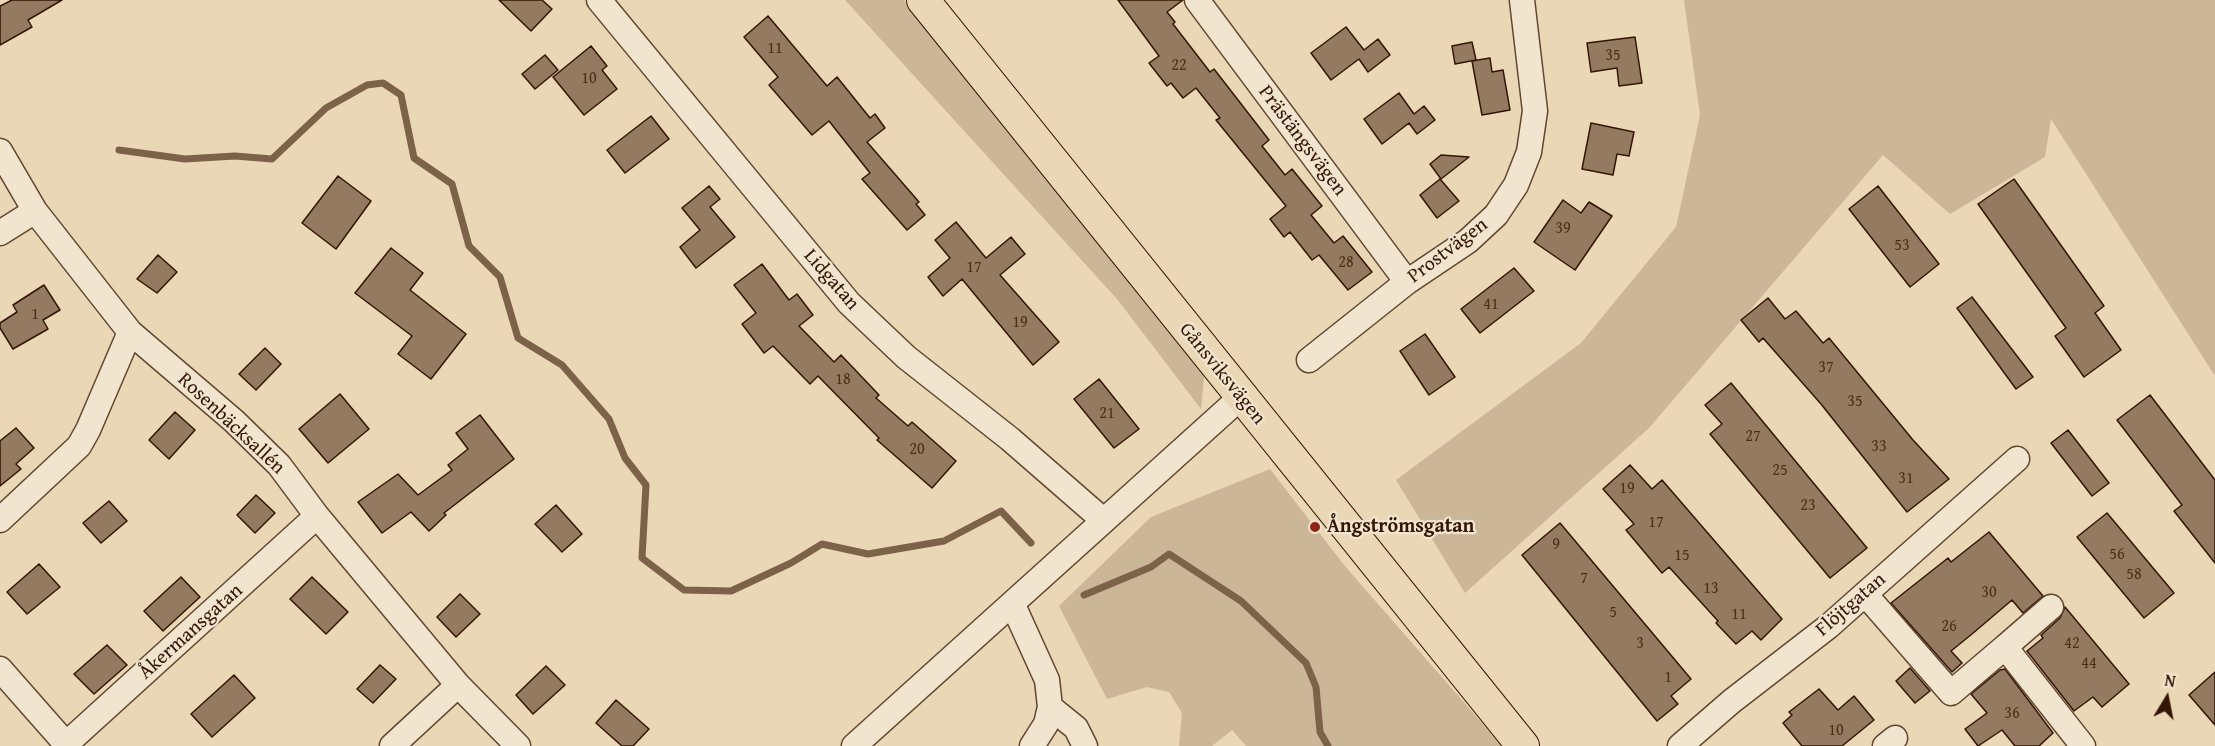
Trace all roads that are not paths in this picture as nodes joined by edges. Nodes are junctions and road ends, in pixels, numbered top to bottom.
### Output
1 (599, 0) edge
2 (923, 0) edge
3 (1197, 0) edge
4 (1522, 0) edge
5 (0, 151) edge
6 (35, 211) junction
7 (0, 233) edge
8 (1407, 282) junction
9 (130, 332) junction
10 (1309, 360) dead end
11 (1241, 397) junction
12 (2017, 459) dead end
13 (317, 516) junction
14 (0, 520) edge
15 (1103, 520) junction
16 (1865, 594) junction
17 (1013, 604) junction
18 (2051, 607) dead end
19 (2005, 647) junction
20 (0, 669) edge
21 (458, 685) junction
22 (1050, 707) junction
23 (65, 745) edge
24 (392, 746) edge
25 (518, 746) edge
26 (854, 746) edge
27 (1032, 746) edge
28 (1085, 746) edge
29 (1523, 746) edge
30 (1680, 746) edge
31 (2083, 746) edge

1 - 15 street, Lidgatan
2 - 11 main road, Gånsviksvägen
3 - 8 street, Prästängsvägen
4 - 8 street, Prostvägen
5 - 6 street, Rosenbäcksallén
6 - 7 street
6 - 9 street, Rosenbäcksallén
8 - 10 street, Prostvägen
9 - 13 street, Rosenbäcksallén
9 - 14 street
11 - 15 street
11 - 29 main road, Gånsviksvägen
12 - 16 street, Flöjtgatan
13 - 21 street, Rosenbäcksallén
13 - 23 street, Åkermansgatan
15 - 17 street
16 - 19 street
16 - 30 street, Flöjtgatan
17 - 22 street
17 - 26 street
18 - 19 street
19 - 31 street
20 - 23 street
21 - 24 street
21 - 25 street, Rosenbäcksallén
22 - 27 street
22 - 28 street

